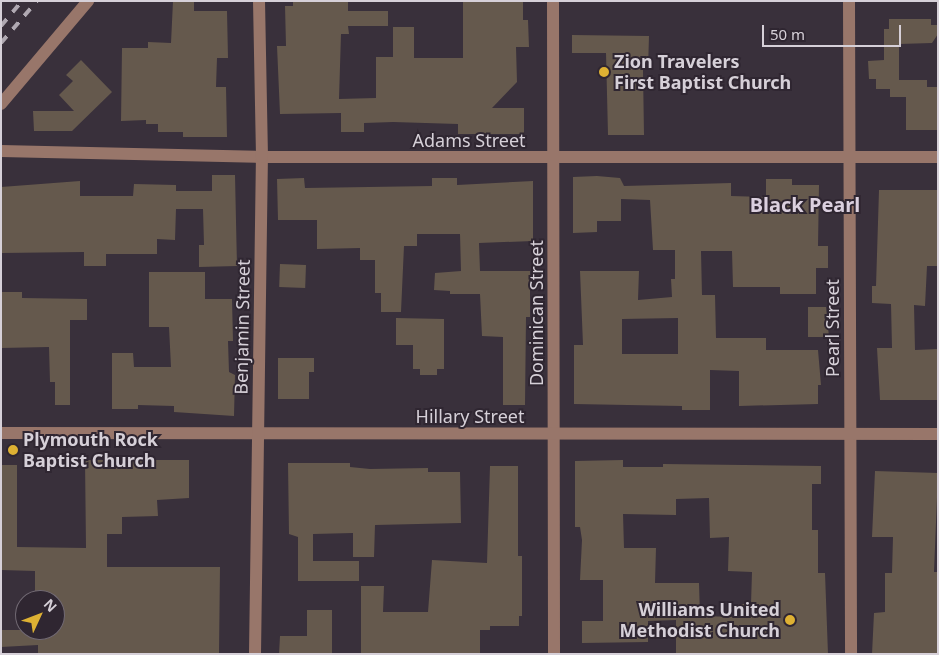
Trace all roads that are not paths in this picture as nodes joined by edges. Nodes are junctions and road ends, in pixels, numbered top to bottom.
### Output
1 (88, 1) edge
2 (259, 1) edge
3 (553, 1) edge
4 (850, 1) edge
5 (1, 104) edge
6 (1, 151) edge
7 (262, 157) junction
8 (553, 157) junction
9 (849, 157) junction
10 (938, 157) edge
11 (258, 432) junction
12 (1, 433) edge
13 (554, 434) junction
14 (938, 434) edge
15 (850, 435) junction
16 (255, 654) edge
17 (554, 654) edge
18 (851, 654) edge

1 - 5 street
2 - 7 street, Benjamin Street
3 - 8 street, Dominican Street
4 - 9 street, Pearl Street
6 - 7 street, Adams Street
7 - 8 street, Adams Street
7 - 11 street, Benjamin Street
8 - 9 street, Adams Street
8 - 13 street, Dominican Street
9 - 10 street, Adams Street
9 - 15 street, Pearl Street
11 - 12 street, Hillary Street
11 - 13 street, Hillary Street
11 - 16 street, Benjamin Street
13 - 15 street, Hillary Street
13 - 17 street, Dominican Street
14 - 15 street, Hillary Street
15 - 18 street, Pearl Street

